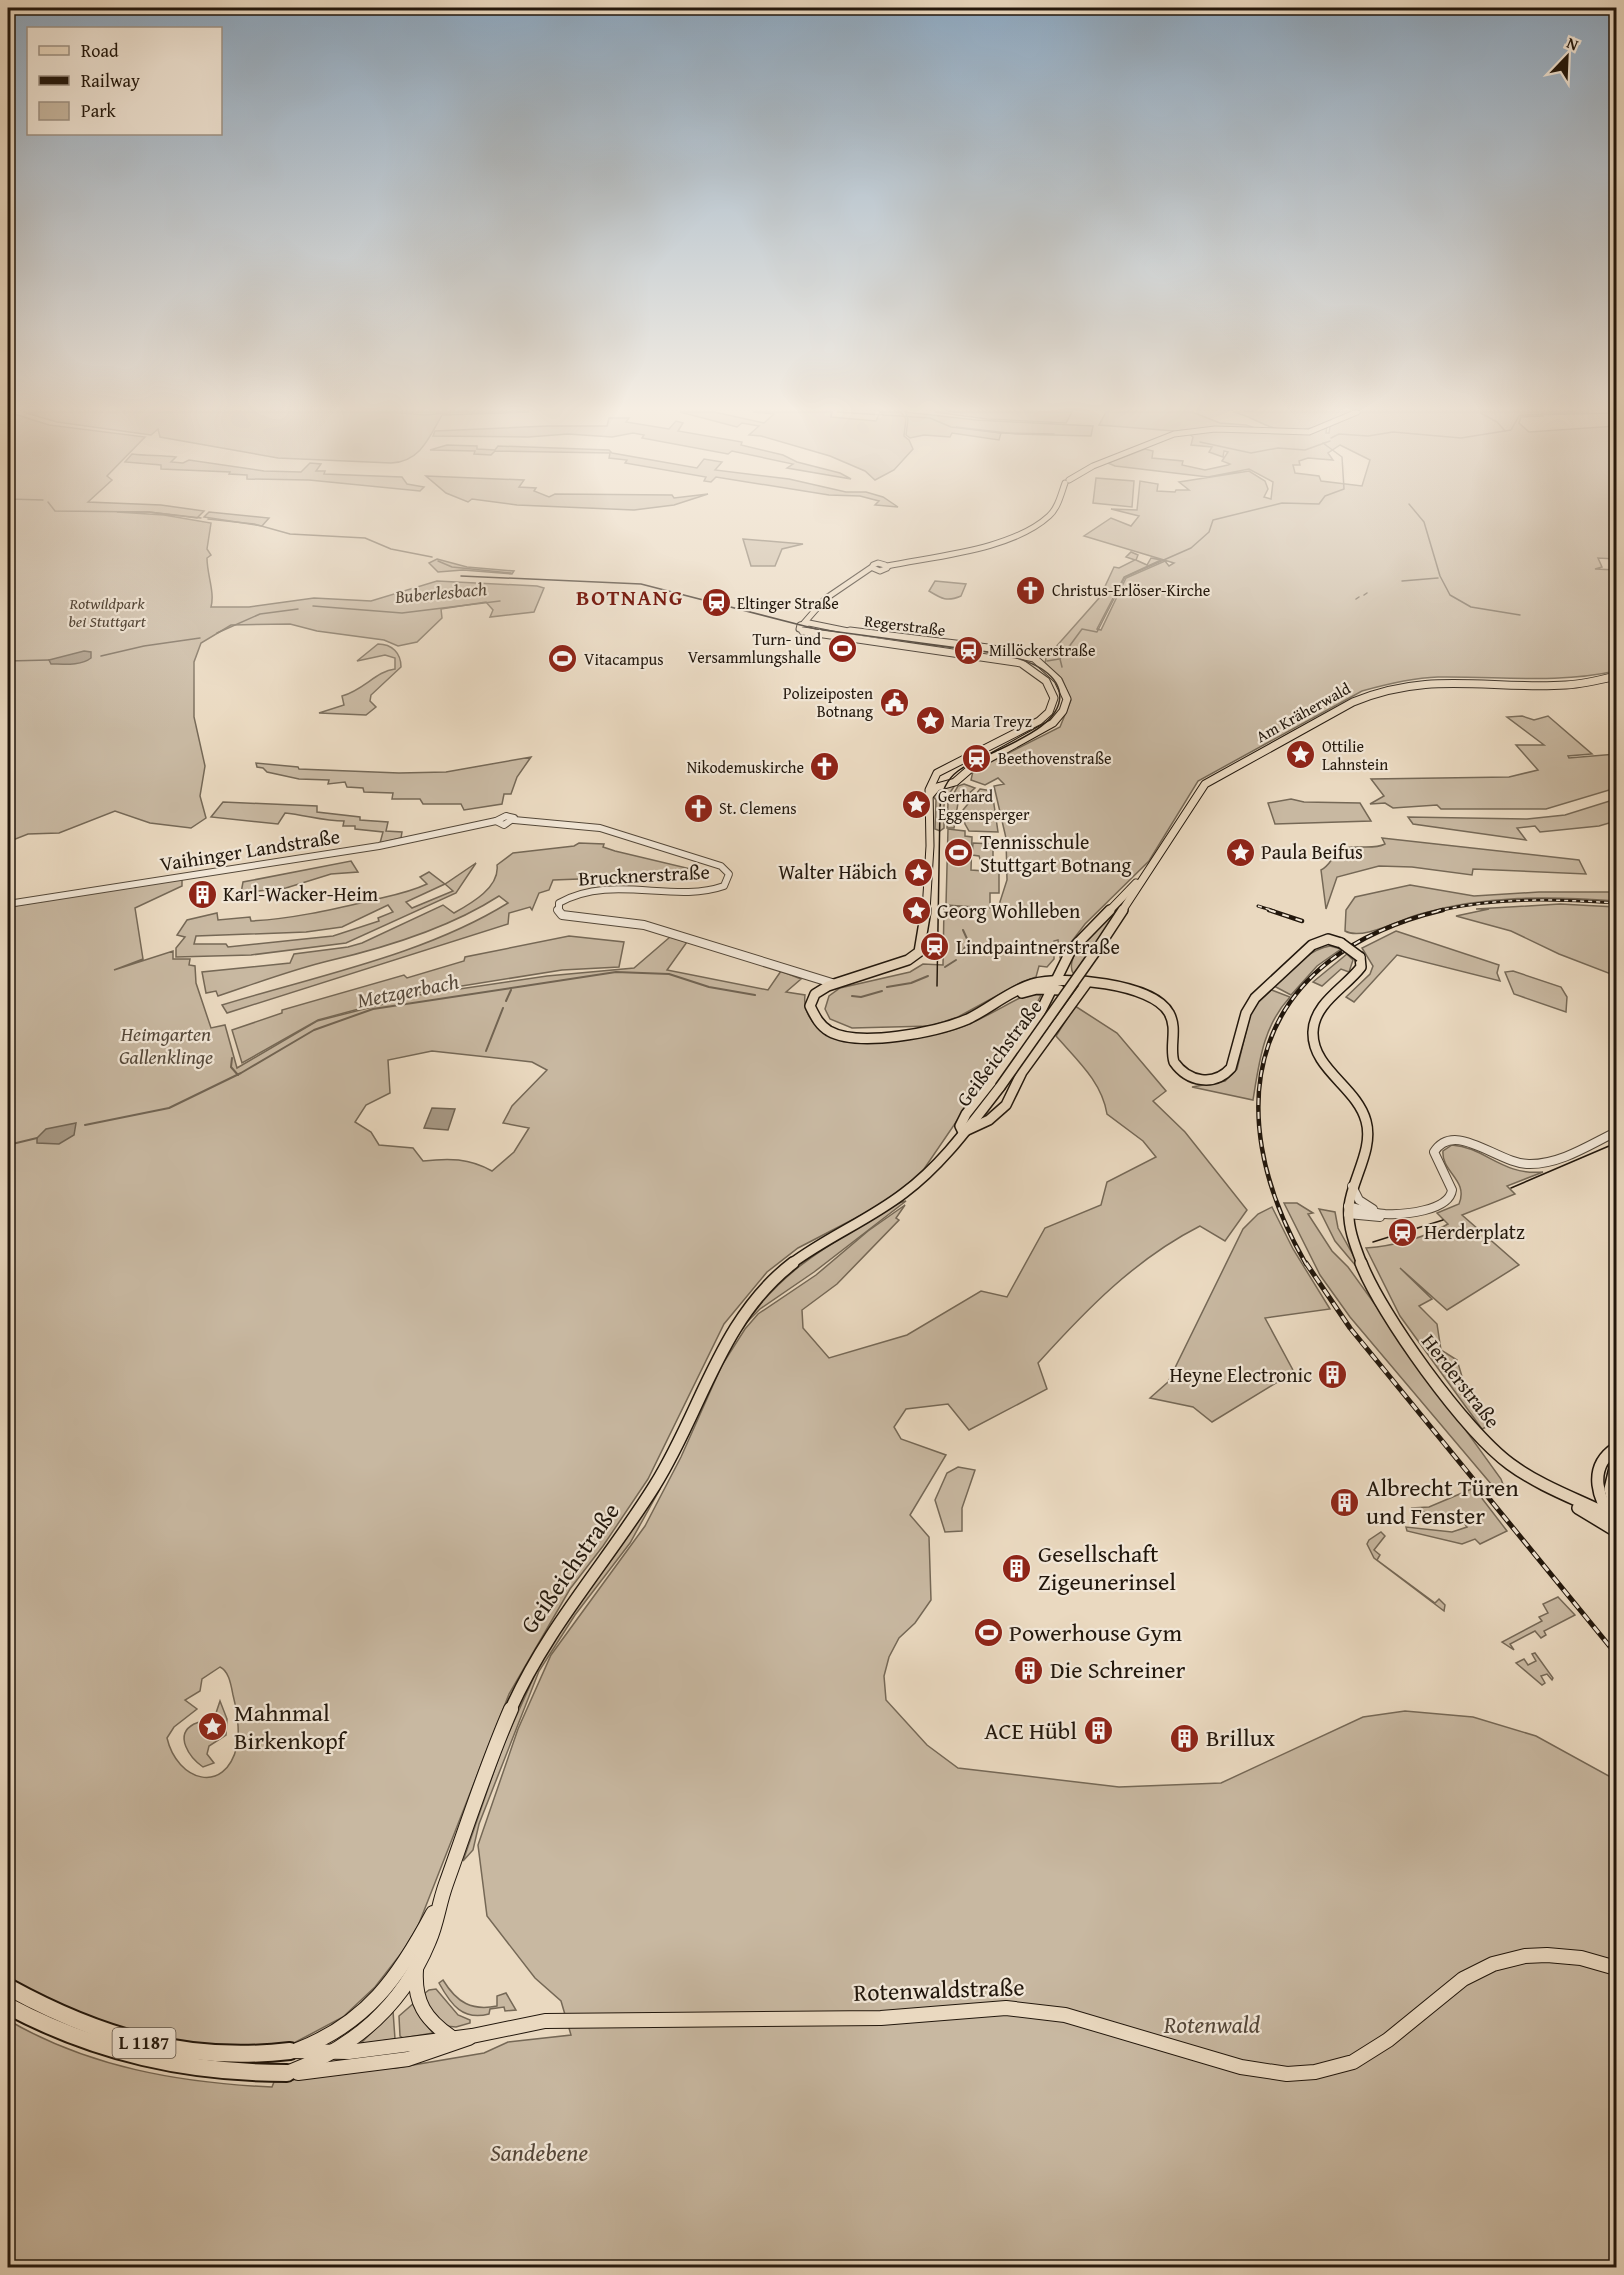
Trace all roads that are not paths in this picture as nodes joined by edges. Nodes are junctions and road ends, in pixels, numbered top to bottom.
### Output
1 (1045, 518) edge
2 (874, 569) junction
3 (804, 623) junction
4 (814, 625) junction
5 (810, 632) junction
6 (1027, 657) junction
7 (1021, 663) junction
8 (1041, 664) junction
9 (1029, 667) junction
10 (1617, 676) edge
11 (944, 771) junction
12 (935, 777) junction
13 (958, 778) junction
14 (943, 783) junction
15 (930, 795) junction
16 (514, 820) joint
17 (1147, 873) junction
18 (1130, 901) junction
19 (1117, 903) junction
20 (8, 904) edge
21 (1098, 948) joint
22 (795, 973) junction
23 (1086, 984) junction
24 (824, 986) junction
25 (1060, 986) junction
26 (1077, 996) junction
27 (1067, 1011) junction
28 (1013, 1093) junction
29 (990, 1099) junction
30 (963, 1132) junction
31 (1617, 1132) edge
32 (1352, 1186) junction
33 (1348, 1210) junction
34 (1386, 1214) junction
35 (1617, 1448) edge
36 (1617, 1464) edge
37 (1563, 1494) junction
38 (1606, 1511) edge
39 (1617, 1525) edge
40 (1617, 1531) edge
41 (441, 1898) junction
42 (417, 1967) junction
43 (1617, 1968) edge
44 (8, 1987) edge
45 (8, 2006) edge
46 (472, 2036) junction
47 (451, 2037) junction
48 (290, 2051) junction
49 (336, 2054) junction
50 (287, 2073) junction

1 - 2 main road
2 - 3 main road
2 - 4 main road
3 - 4 main road, Regerstraße
3 - 5 main road
4 - 5 main road
4 - 6 main road, Regerstraße
5 - 7 main road, Regerstraße
6 - 7 main road
6 - 8 main road, Regerstraße
7 - 9 main road, Regerstraße
8 - 9 main road
8 - 13 main road, Regerstraße
9 - 11 main road, Regerstraße
10 - 17 main road, Am Kräherwald / L 1187
11 - 12 main road
11 - 13 main road
12 - 14 main road
12 - 15 main road
13 - 14 main road
14 - 15 main road
15 - 24 main road
16 - 20 street, Vaihinger Landstraße
16 - 22 street, Brucknerstraße
17 - 18 main road, Am Kräherwald / L 1187
17 - 19 main road
18 - 19 main road
18 - 21 main road, Am Kräherwald / L 1187
19 - 25 main road, Geißeichstraße
21 - 29 main road, Geißeichstraße / L 1187, bridge
22 - 24 street
22 - 24 street
23 - 25 main road
23 - 26 main road, Geißeichstraße
23 - 32 main road, bridge
24 - 25 main road, Geißeichstraße
25 - 26 main road
25 - 27 main road, Geißeichstraße
25 - 30 main road, Geißeichstraße
26 - 27 main road, Geißeichstraße
27 - 28 main road, Geißeichstraße
28 - 29 main road
28 - 30 main road, Geißeichstraße
29 - 30 main road, Geißeichstraße / L 1187
30 - 41 main road, Geißeichstraße / L 1187
31 - 34 street
32 - 33 main road
32 - 34 street
33 - 34 street
33 - 37 main road, Herderstraße
35 - 38 main road
36 - 38 main road
37 - 38 main road, Herderstraße
37 - 40 main road
38 - 39 main road
41 - 42 main road, Geißeichstraße / L 1187
41 - 48 main road, Rotenwaldstraße / L 1187
42 - 47 main road
42 - 49 main road, Geißeichstraße / L 1187
43 - 46 main road, Rotenwaldstraße
44 - 48 highway, Rotenwaldstraße / L 1187
45 - 50 highway, Rotenwaldstraße / L 1187
46 - 47 main road, Rotenwaldstraße
46 - 50 main road, Rotenwaldstraße
47 - 49 main road, Rotenwaldstraße
48 - 49 main road, Rotenwaldstraße
49 - 50 main road, Geißeichstraße / L 1187

